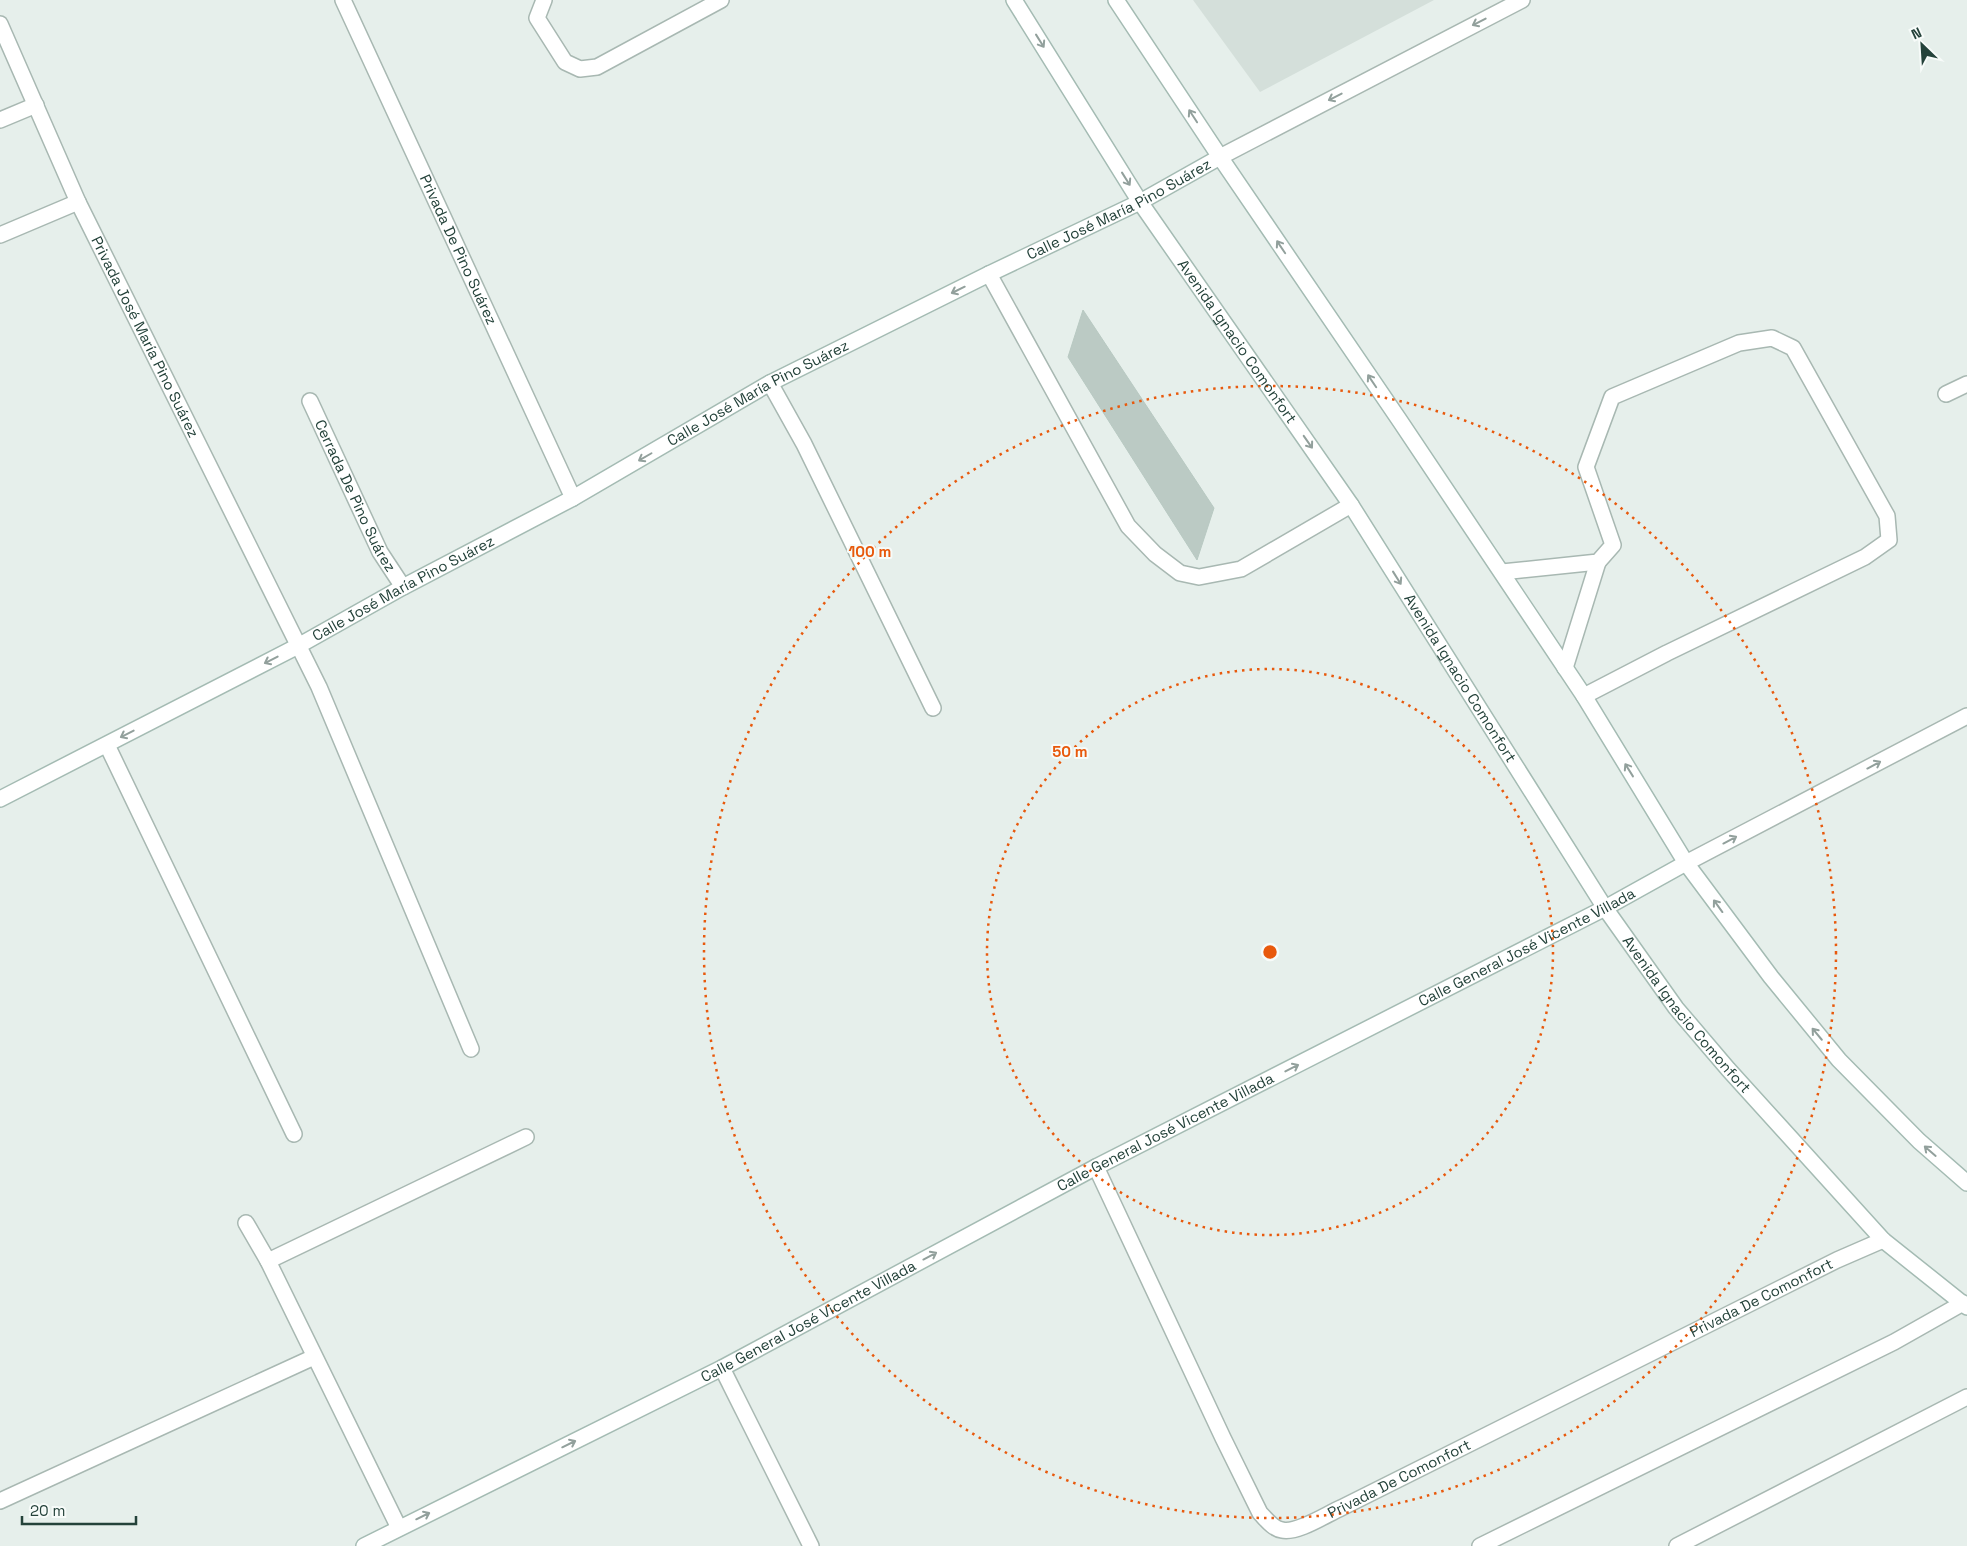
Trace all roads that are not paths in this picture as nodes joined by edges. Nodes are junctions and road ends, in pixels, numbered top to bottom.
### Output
1 (343, 0) edge
2 (544, 0) edge
3 (721, 0) edge
4 (1014, 0) edge
5 (1116, 0) edge
6 (1522, 0) edge
7 (1, 28) edge
8 (36, 105) junction
9 (0, 120) edge
10 (1220, 157) junction
11 (78, 202) junction
12 (1140, 202) junction
13 (0, 235) edge
14 (989, 274) junction
15 (770, 383) junction
16 (1967, 384) edge
17 (1946, 394) dead end
18 (310, 401) dead end
19 (573, 498) junction
20 (1352, 505) junction
21 (1598, 562) junction
22 (1502, 572) junction
23 (403, 588) junction
24 (298, 646) junction
25 (1565, 668) junction
26 (1584, 696) junction
27 (933, 708) dead end
28 (1967, 716) edge
29 (107, 745) junction
30 (0, 799) edge
31 (1686, 863) junction
32 (1605, 908) junction
33 (471, 1049) dead end
34 (294, 1134) dead end
35 (526, 1137) dead end
36 (1096, 1167) junction
37 (1967, 1183) edge
38 (246, 1223) dead end
39 (1883, 1240) junction
40 (268, 1261) junction
41 (1965, 1305) edge
42 (314, 1357) junction
43 (722, 1368) junction
44 (1967, 1397) edge
45 (0, 1501) edge
46 (399, 1528) junction
47 (364, 1546) edge
48 (811, 1546) edge
49 (1480, 1546) edge
50 (1677, 1546) edge

1 - 19 main road, Privada De Pino Suárez
2 - 3 main road
4 -> 12 main road, Avenida Ignacio Comonfort
10 -> 5 main road
6 -> 10 main road, Calle José María Pino Suárez
7 - 8 main road, Privada José María Pino Suárez
8 - 9 main road
8 - 11 main road, Privada José María Pino Suárez
10 - 12 main road, Calle José María Pino Suárez
22 -> 10 main road
11 - 13 main road
11 - 24 main road, Privada José María Pino Suárez
12 - 14 main road, Calle José María Pino Suárez
12 -> 20 main road, Avenida Ignacio Comonfort
14 -> 15 main road, Calle José María Pino Suárez
14 - 20 main road
15 -> 19 main road, Calle José María Pino Suárez
15 - 27 main road
16 - 17 main road
18 - 23 main road, Cerrada De Pino Suárez
19 - 23 main road, Calle José María Pino Suárez
20 -> 32 main road, Avenida Ignacio Comonfort
21 - 22 main road
21 - 25 main road
21 - 26 main road
22 - 25 main road
23 - 24 main road, Calle José María Pino Suárez
24 -> 29 main road, Calle José María Pino Suárez
24 - 33 main road, Privada José María Pino Suárez
25 - 26 main road
31 -> 26 main road
31 -> 28 main road, Calle General José Vicente Villada
29 - 30 main road, Calle José María Pino Suárez
29 - 34 main road
31 - 32 main road, Calle General José Vicente Villada
37 -> 31 main road
36 -> 32 main road, Calle General José Vicente Villada
32 - 39 main road, Avenida Ignacio Comonfort
35 - 40 main road
36 - 39 main road, Privada De Comonfort
43 -> 36 main road, Calle General José Vicente Villada
38 - 40 main road
39 - 41 main road, Avenida Ignacio Comonfort
40 - 42 main road
41 - 49 main road
42 - 45 main road
42 - 46 main road
46 -> 43 main road, Calle General José Vicente Villada
43 - 48 main road
44 - 50 main road
46 - 47 main road, Calle General José Vicente Villada

